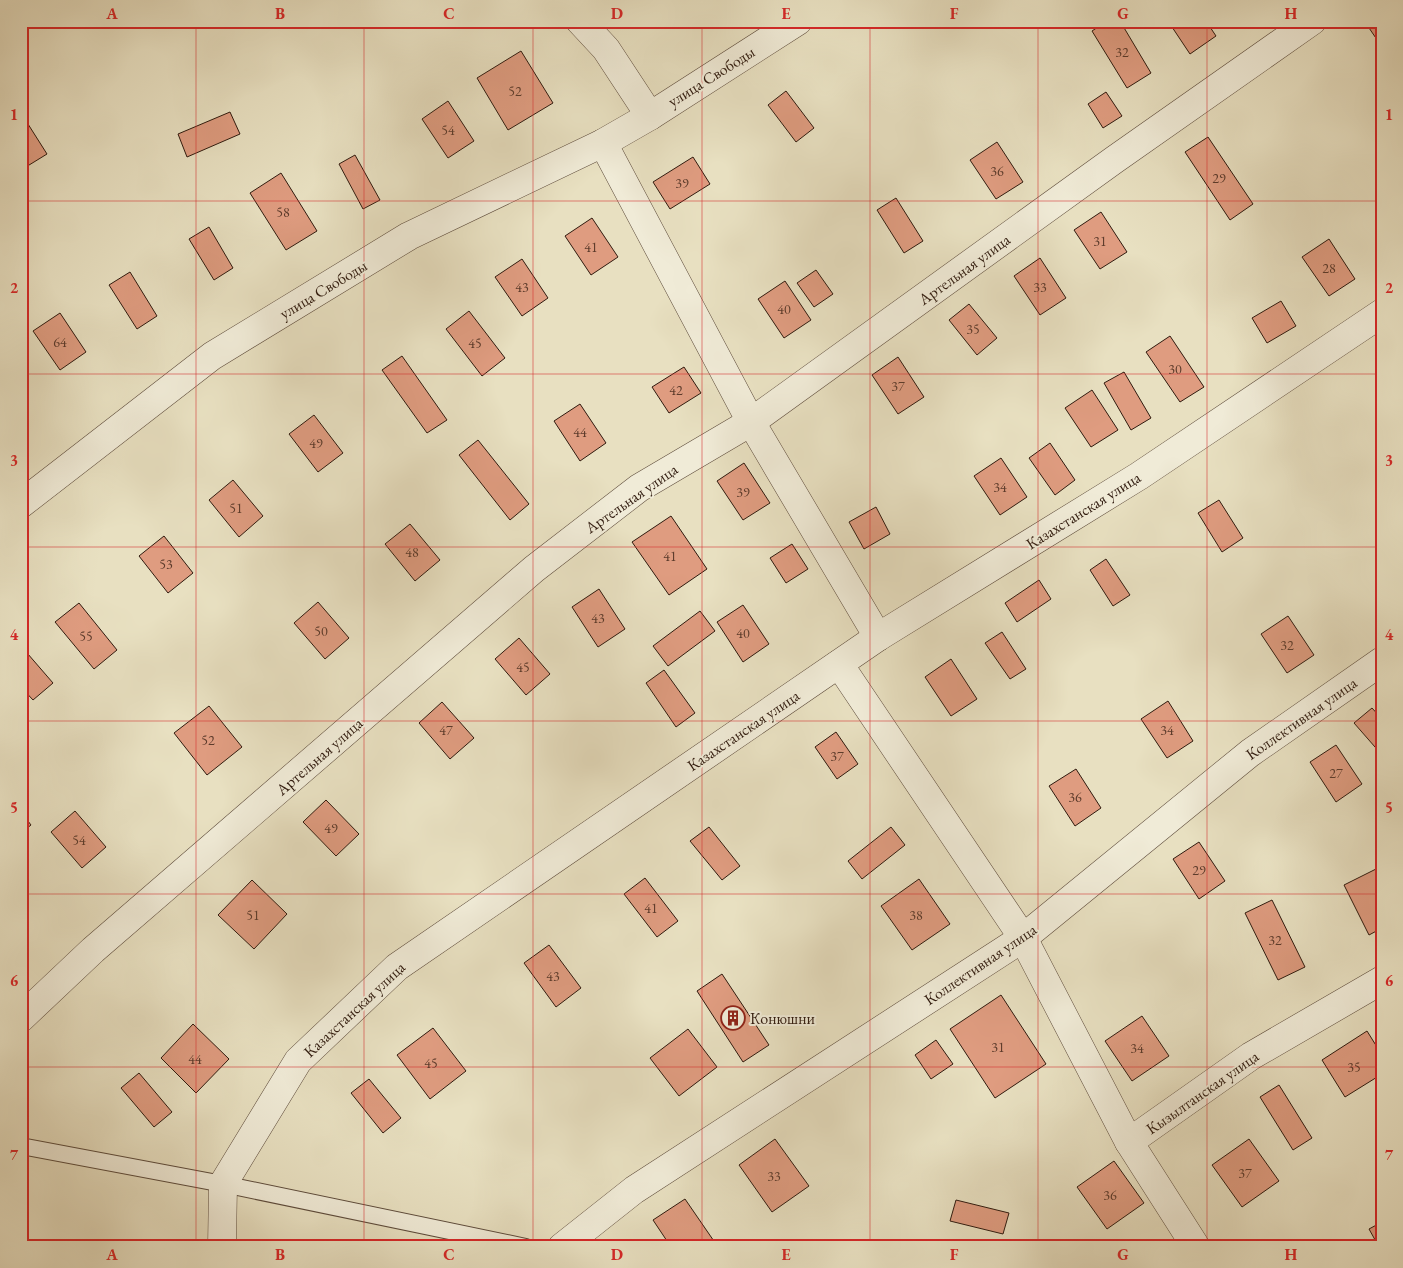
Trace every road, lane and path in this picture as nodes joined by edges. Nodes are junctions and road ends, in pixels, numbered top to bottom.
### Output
1 (580, 21) edge
2 (798, 21) edge
3 (1312, 21) edge
4 (650, 116) junction
5 (603, 143) junction
6 (1382, 313) edge
7 (751, 422) junction
8 (21, 504) edge
9 (878, 637) junction
10 (1382, 661) edge
11 (839, 664) junction
12 (1023, 938) junction
13 (1382, 980) edge
14 (21, 1018) edge
15 (1129, 1142) junction
16 (21, 1146) edge
17 (223, 1184) junction
18 (222, 1247) edge
19 (526, 1247) edge
20 (562, 1247) edge
21 (1196, 1247) edge

1 - 4 street, улица Свободы
2 - 4 street, улица Свободы
3 - 7 street, Артельная улица
4 - 5 street, улица Свободы
5 - 7 street
5 - 8 street, улица Свободы
6 - 9 street, Казахстанская улица
7 - 9 street
7 - 14 street, Артельная улица
9 - 11 street, Казахстанская улица
10 - 12 street, Коллективная улица
11 - 12 street
11 - 17 street, Казахстанская улица
12 - 15 street
12 - 20 street, Коллективная улица
13 - 15 street, Кызылтанская улица
15 - 21 street, Кызылтанская улица
16 - 17 lane
17 - 18 street
17 - 19 lane

